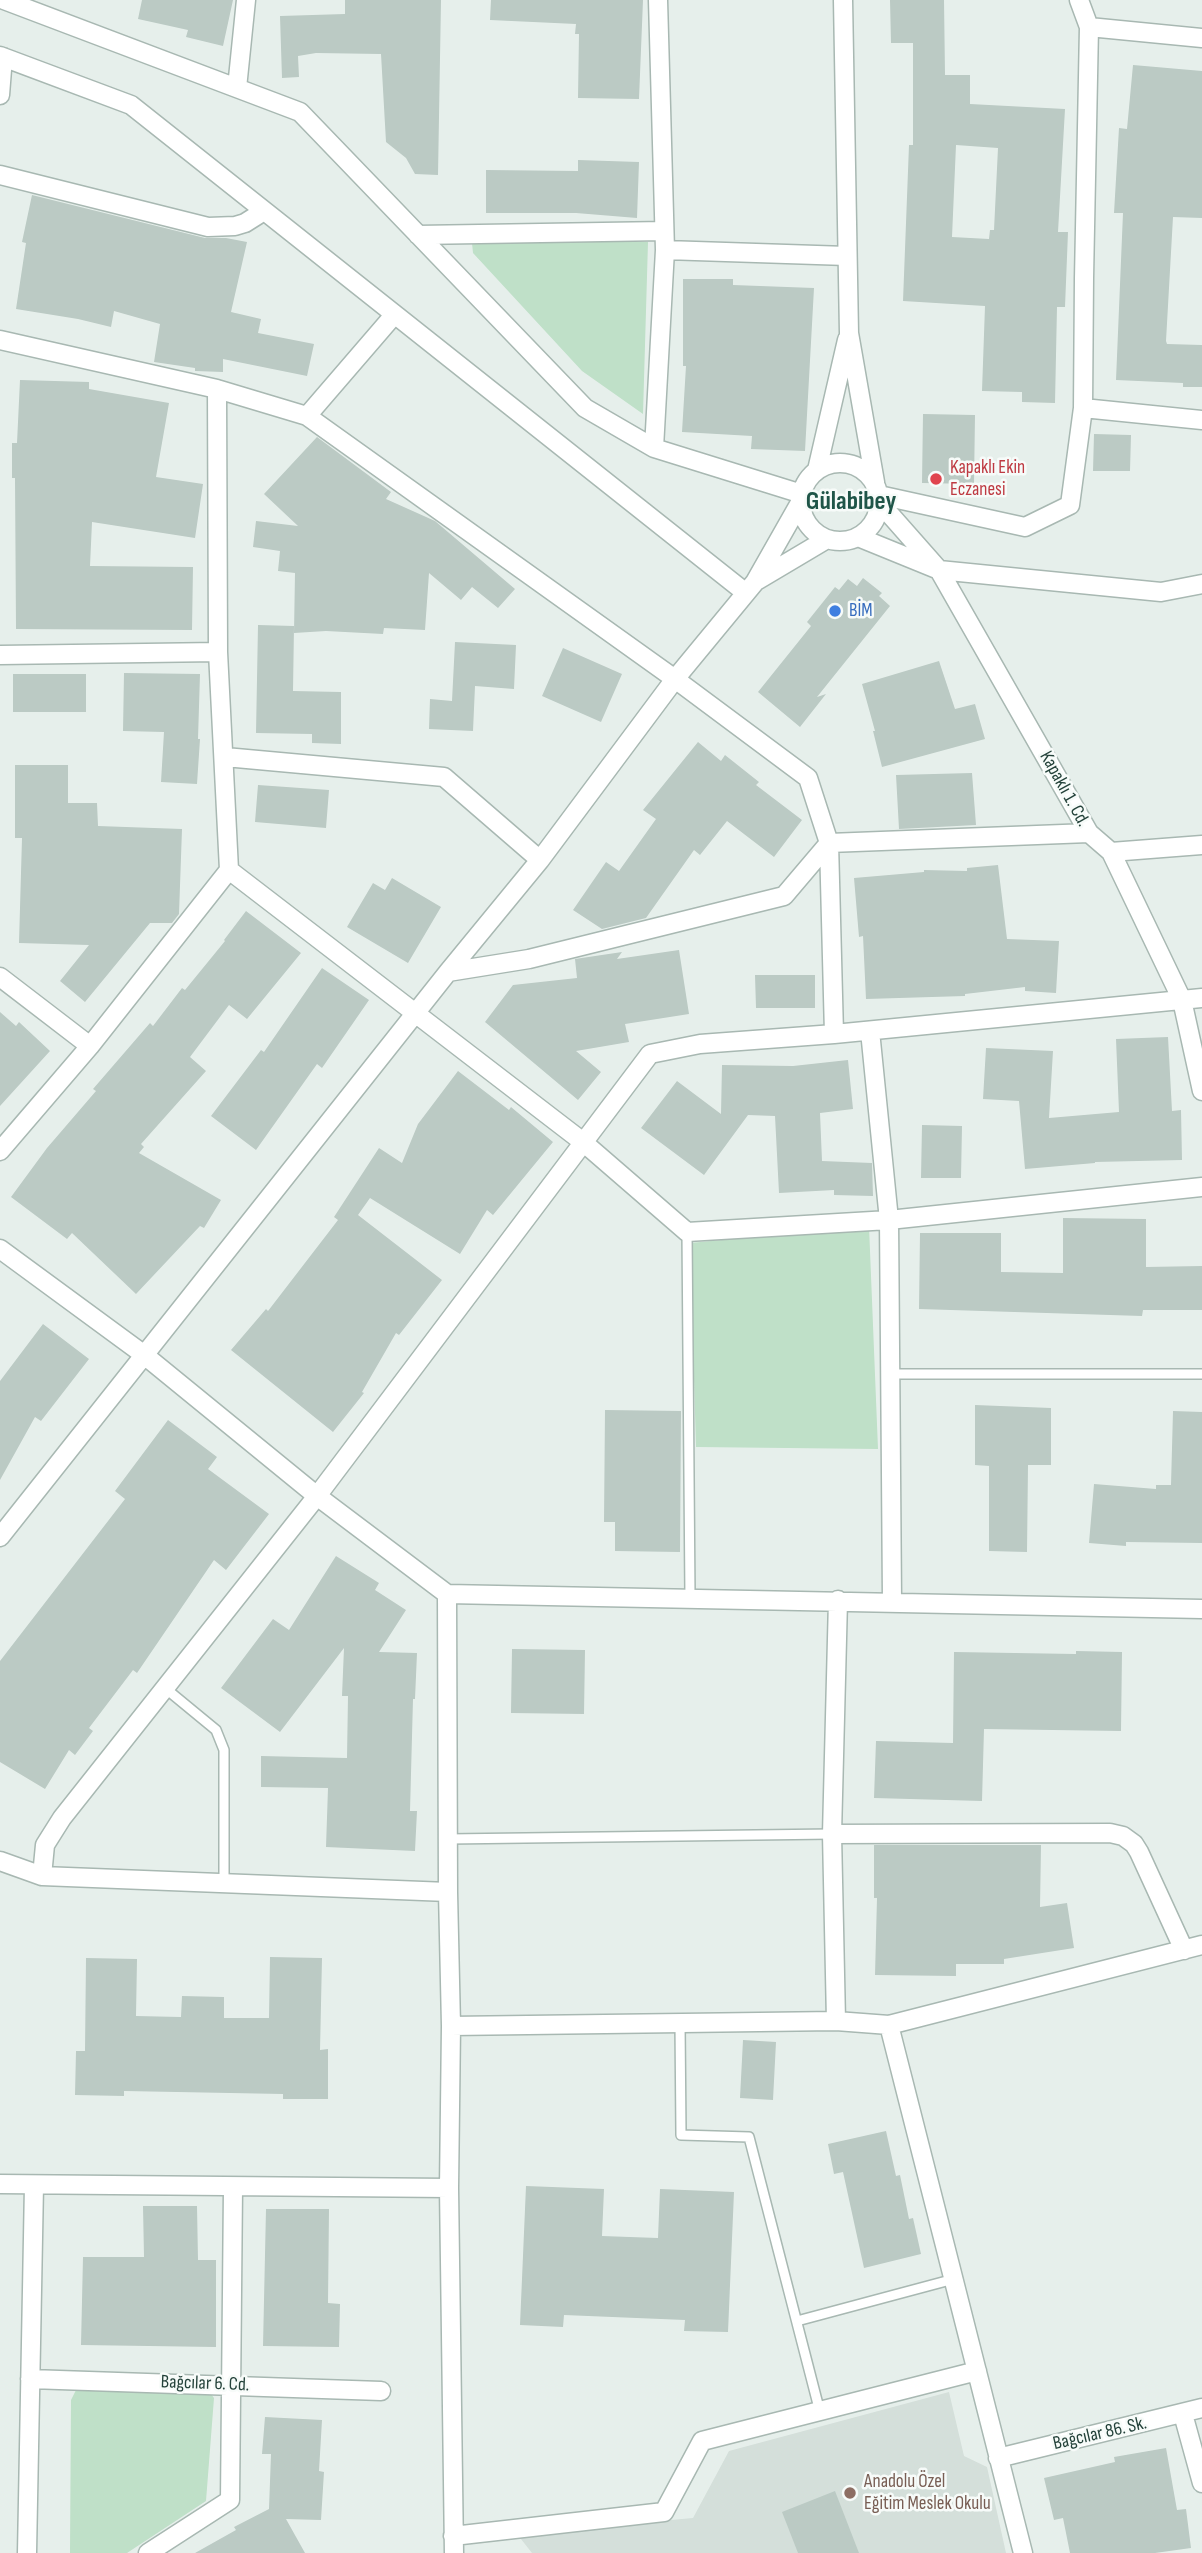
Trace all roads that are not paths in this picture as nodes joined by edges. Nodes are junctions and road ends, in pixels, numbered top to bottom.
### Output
1 (4, 0) edge
2 (246, 0) edge
3 (658, 0) edge
4 (843, 0) edge
5 (1079, 0) edge
6 (1090, 27) junction
7 (1202, 38) edge
8 (1, 57) edge
9 (237, 88) junction
10 (0, 95) edge
11 (0, 175) edge
12 (264, 211) junction
13 (418, 235) junction
14 (665, 240) junction
15 (848, 256) junction
16 (394, 314) junction
17 (849, 333) junction
18 (0, 340) edge
19 (217, 389) junction
20 (1083, 408) junction
21 (307, 416) junction
22 (1202, 420) edge
23 (654, 448) junction
24 (817, 470) junction
25 (878, 493) junction
26 (801, 498) junction
27 (858, 537) junction
28 (827, 539) junction
29 (939, 570) junction
30 (1202, 584) edge
31 (751, 587) junction
32 (218, 652) junction
33 (0, 655) edge
34 (675, 679) junction
35 (225, 757) junction
36 (1089, 833) junction
37 (829, 843) junction
38 (1202, 845) edge
39 (1111, 852) junction
40 (540, 860) junction
41 (229, 870) junction
42 (448, 972) junction
43 (0, 977) edge
44 (1202, 998) edge
45 (1182, 1000) junction
46 (415, 1013) junction
47 (870, 1031) junction
48 (834, 1034) junction
49 (90, 1046) junction
50 (1202, 1091) edge
51 (583, 1142) junction
52 (0, 1152) edge
53 (1202, 1187) edge
54 (889, 1220) junction
55 (687, 1232) junction
56 (0, 1249) edge
57 (143, 1354) junction
58 (890, 1374) junction
59 (1202, 1374) edge
60 (317, 1496) junction
61 (0, 1537) edge
62 (447, 1594) junction
63 (690, 1598) junction
64 (838, 1600) junction
65 (892, 1601) junction
66 (1202, 1609) edge
67 (165, 1688) junction
68 (832, 1834) junction
69 (448, 1839) junction
70 (0, 1861) edge
71 (42, 1876) junction
72 (223, 1883) junction
73 (448, 1892) junction
74 (1202, 1945) edge
75 (1184, 1950) junction
76 (836, 2021) junction
77 (680, 2023) junction
78 (889, 2025) junction
79 (451, 2026) junction
80 (0, 2185) edge
81 (34, 2185) junction
82 (233, 2188) junction
83 (449, 2188) junction
84 (954, 2279) junction
85 (797, 2322) junction
86 (977, 2371) junction
87 (30, 2379) junction
88 (232, 2384) junction
89 (381, 2391) dead end
90 (1202, 2408) edge
91 (820, 2412) junction
92 (1183, 2414) junction
93 (998, 2458) junction
94 (1202, 2483) edge
95 (454, 2545) edge
96 (27, 2553) edge
97 (148, 2553) edge
98 (1023, 2553) edge

1 - 9 street
2 - 9 street
3 - 14 street
4 - 15 street
5 - 6 street
6 - 7 street
6 - 20 street
8 - 10 street
8 - 12 street
9 - 13 street
11 - 12 street
12 - 16 street
13 - 14 street
13 - 23 street
14 - 15 street
14 - 23 street
15 - 17 street
16 - 21 street
16 - 31 street
17 - 24 street
17 - 25 street
18 - 19 street
19 - 21 street
19 - 32 street
20 - 22 street
20 - 25 street
21 - 34 street
23 - 26 street
24 - 25 street
24 - 26 street
25 - 27 street
25 - 29 street, Kapaklı 1. Cd.
26 - 28 street
26 - 31 street
27 - 28 street
27 - 29 street
28 - 31 street
29 - 30 street
29 - 36 street, Kapaklı 1. Cd.
31 - 34 street
32 - 33 street
32 - 35 street
34 - 37 street
34 - 40 street
35 - 40 street
35 - 41 street
36 - 37 street
36 - 39 street, Kapaklı 1. Cd.
37 - 42 street
37 - 48 street
38 - 39 street
39 - 45 street, Kapaklı 1. Cd.
40 - 42 street
41 - 46 street
41 - 49 street
42 - 46 street
43 - 49 street
44 - 45 street
45 - 47 street
45 - 50 street, Kapaklı 1. Cd.
46 - 51 street
46 - 57 street
47 - 48 street
47 - 54 street
48 - 51 street
49 - 52 street
51 - 55 street
51 - 60 street
53 - 54 street
54 - 55 street
54 - 58 street
55 - 63 lane
56 - 57 street
57 - 60 street
57 - 61 street
58 - 59 lane
58 - 65 street
60 - 62 street
60 - 67 street
62 - 63 street
62 - 69 street
63 - 64 street
64 - 65 street
64 - 68 street
65 - 66 street
67 - 71 street
67 - 72 lane
68 - 69 lane
68 - 75 street
68 - 76 street
69 - 73 street
70 - 71 street
71 - 72 street
72 - 73 street
73 - 79 street
74 - 75 street
75 - 78 street
76 - 77 street
76 - 78 street
77 - 79 street
77 - 85 lane
78 - 84 street
79 - 83 street
80 - 81 street
81 - 82 street
81 - 87 street
82 - 83 street
82 - 88 street
83 - 95 street
84 - 85 lane
84 - 86 street
85 - 91 lane
86 - 91 street
86 - 93 street
87 - 88 street, Bağcılar 6. Cd.
87 - 96 street
88 - 89 street, Bağcılar 6. Cd.
88 - 97 street
90 - 92 street, Bağcılar 86. Sk.
91 - 95 street
92 - 93 street, Bağcılar 86. Sk.
92 - 94 street
93 - 98 street

